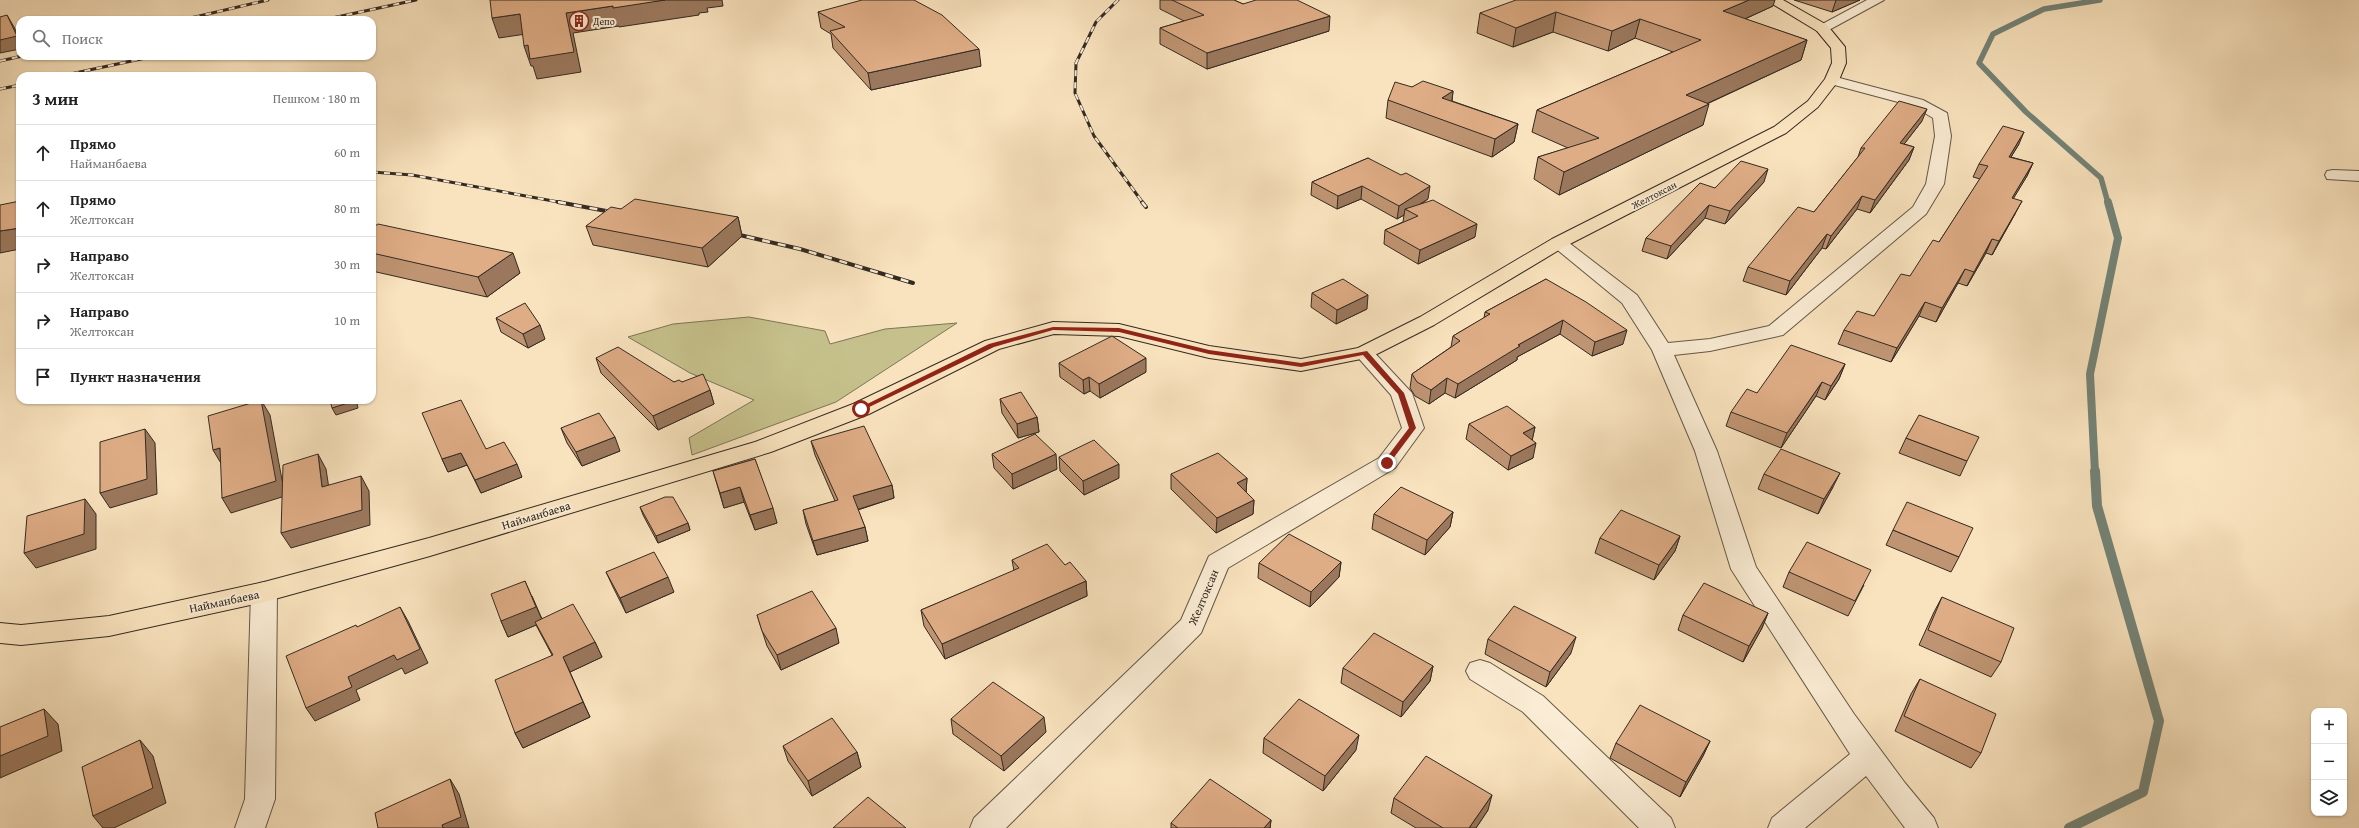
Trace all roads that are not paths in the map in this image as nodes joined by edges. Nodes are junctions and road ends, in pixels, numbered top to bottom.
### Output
1 (1773, 0) edge
2 (1877, 0) edge
3 (1822, 28) junction
4 (1832, 80) junction
5 (2333, 175) dead end
6 (2359, 176) edge
7 (1558, 243) junction
8 (1053, 328) joint
9 (1662, 350) junction
10 (1364, 353) junction
11 (264, 592) junction
12 (0, 632) edge
13 (1480, 671) dead end
14 (1868, 756) junction
15 (250, 828) edge
16 (985, 828) edge
17 (1660, 828) edge
18 (1783, 828) edge
19 (1923, 828) edge

1 - 3 main road, Желтоксан
2 - 3 street
3 - 4 main road, Желтоксан
4 - 7 main road, Желтоксан
4 - 9 street
5 - 6 street
7 - 9 street
7 - 10 main road, Желтоксан
8 - 10 main road, Желтоксан
8 - 11 main road, Найманбаева
9 - 14 street
10 - 16 street, Желтоксан
11 - 12 main road, Найманбаева
11 - 15 street
13 - 17 street
14 - 18 street
14 - 19 street

